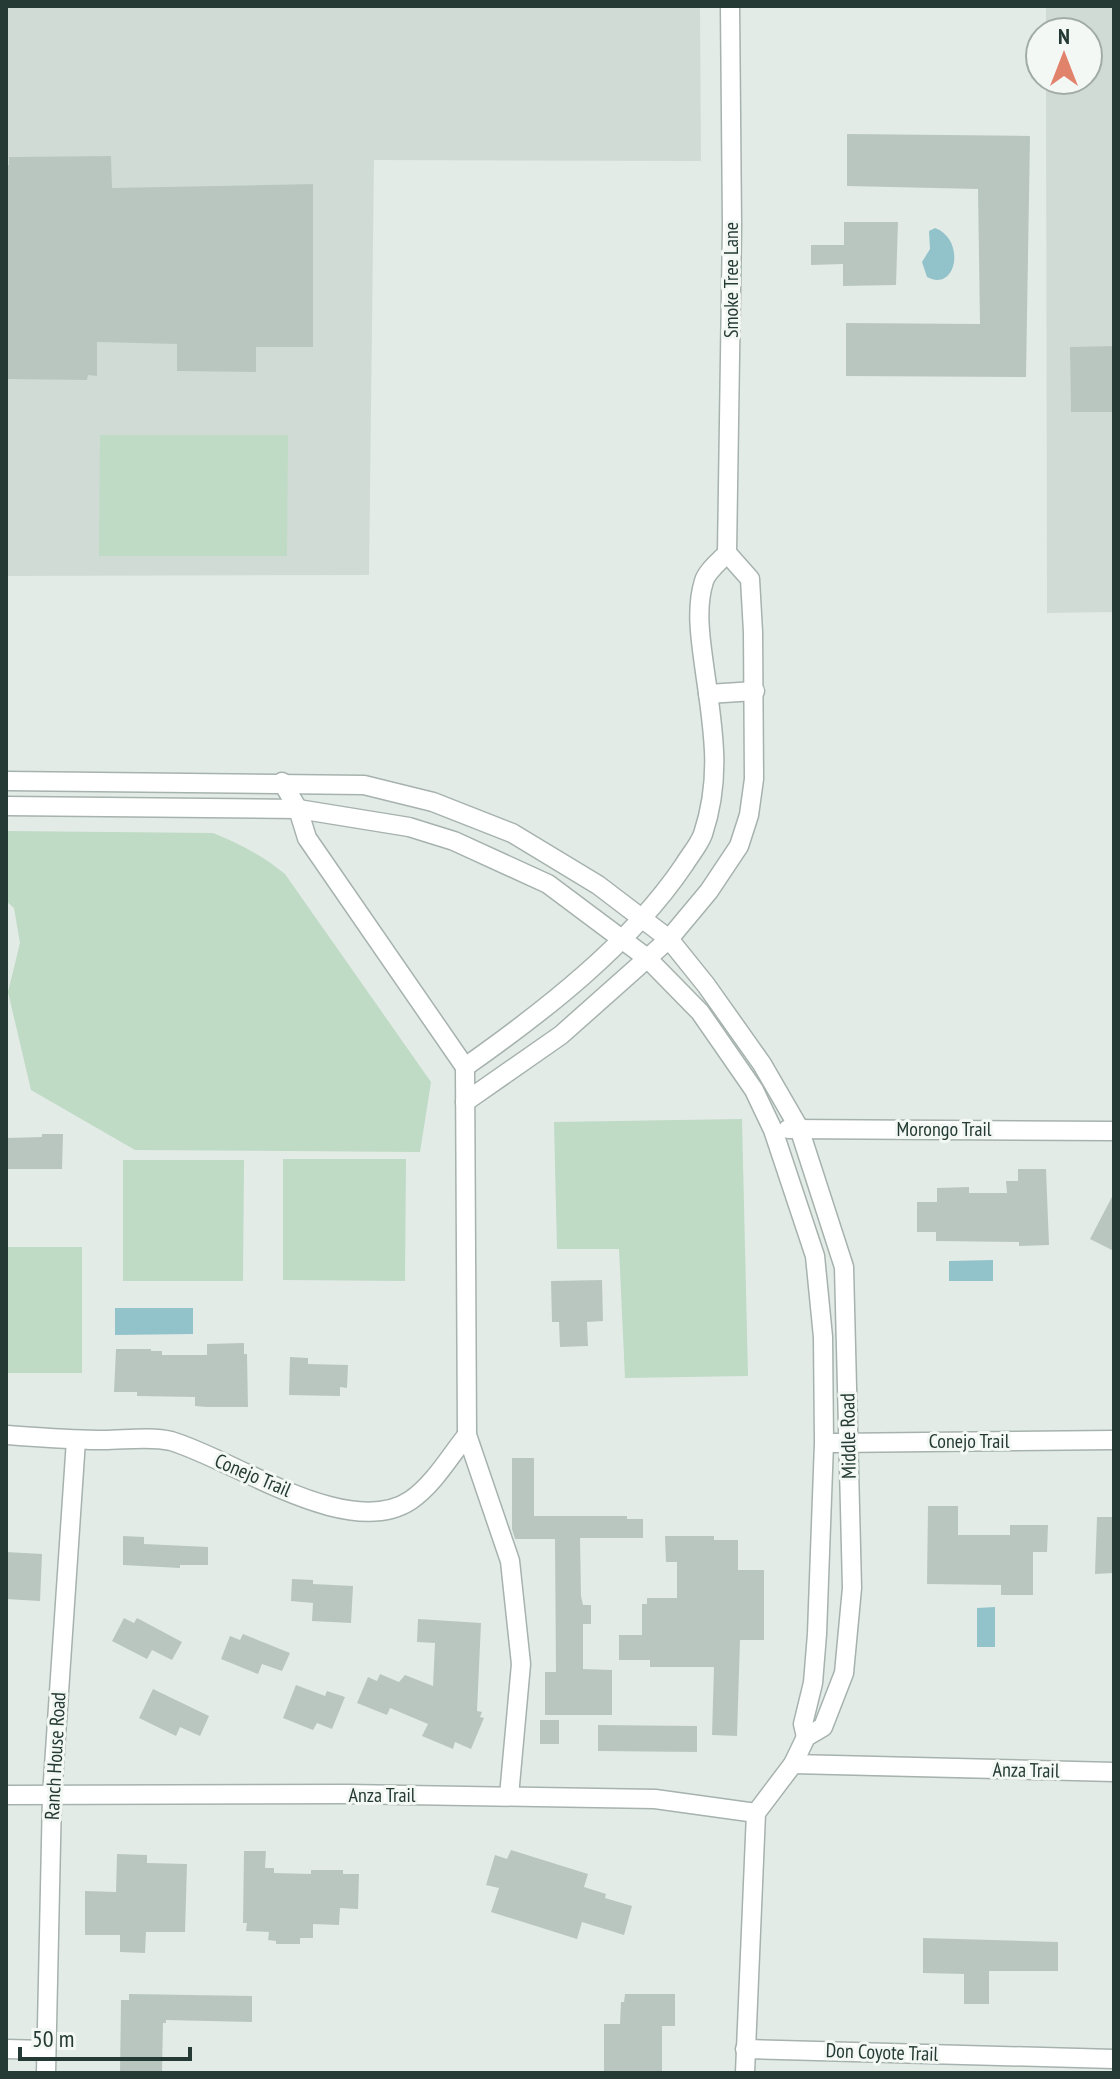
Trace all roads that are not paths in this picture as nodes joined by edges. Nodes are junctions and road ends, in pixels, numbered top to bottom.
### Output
1 (730, 6) edge
2 (727, 553) junction
3 (755, 691) junction
4 (708, 694) junction
5 (6, 781) edge
6 (282, 782) junction
7 (6, 806) edge
8 (298, 809) junction
9 (642, 918) junction
10 (622, 937) junction
11 (669, 939) junction
12 (647, 958) junction
13 (465, 1067) junction
14 (465, 1102) junction
15 (799, 1128) junction
16 (773, 1130) junction
17 (1114, 1131) edge
18 (6, 1435) edge
19 (467, 1435) junction
20 (76, 1440) junction
21 (1114, 1440) edge
22 (847, 1442) junction
23 (824, 1443) junction
24 (806, 1737) junction
25 (793, 1764) junction
26 (1114, 1772) edge
27 (6, 1795) edge
28 (52, 1796) junction
29 (509, 1796) junction
30 (756, 1813) junction
31 (6, 2049) edge
32 (745, 2049) junction
33 (46, 2050) junction
34 (1114, 2059) edge
35 (46, 2073) edge
36 (745, 2073) edge

1 - 2 street, Smoke Tree Lane
2 - 3 street
2 - 4 street
3 - 4 street
3 - 11 street
4 - 9 street
5 - 6 street, Middle Road
6 - 8 street
6 - 9 street, Middle Road
7 - 8 street, Middle Road
8 - 10 street, Middle Road
8 - 13 street
9 - 10 street
9 - 11 street, Middle Road
10 - 12 street, Middle Road
10 - 13 street
11 - 12 street
11 - 15 street, Middle Road
12 - 14 street
12 - 16 street, Middle Road
13 - 14 street
14 - 19 street
15 - 16 street, Morongo Trail
15 - 17 street, Morongo Trail
15 - 22 street, Middle Road
16 - 23 street, Middle Road
18 - 20 street, Conejo Trail
19 - 20 street, Conejo Trail
19 - 29 street
20 - 28 street, Ranch House Road
21 - 22 street, Conejo Trail
22 - 23 street, Conejo Trail
22 - 24 street, Middle Road
23 - 24 street, Middle Road
24 - 25 street, Middle Road
25 - 26 street, Anza Trail
25 - 30 street, Middle Road
27 - 28 street, Anza Trail
28 - 29 street, Anza Trail
28 - 33 street, Ranch House Road
29 - 30 street, Anza Trail
30 - 32 street
31 - 33 street
32 - 34 street, Don Coyote Trail
32 - 36 street
33 - 35 street, Ranch House Road

